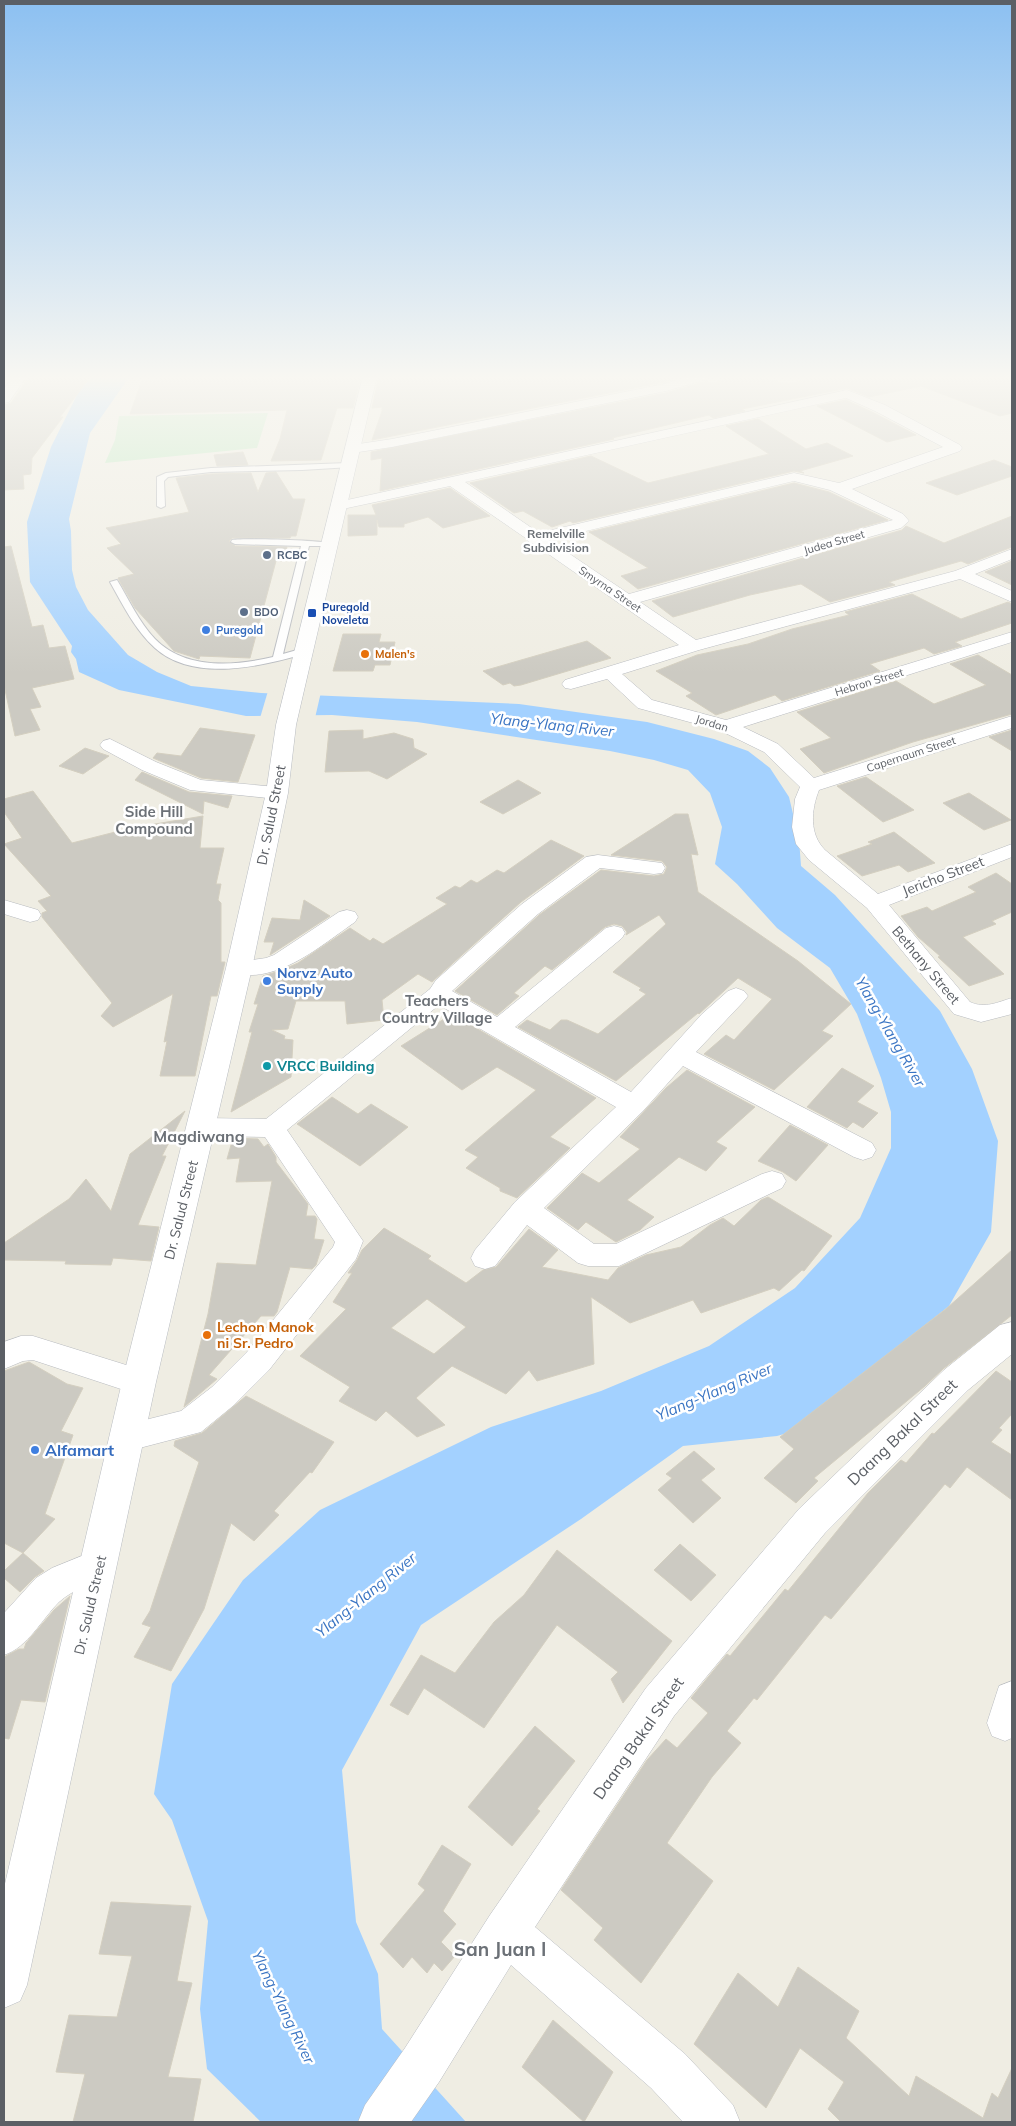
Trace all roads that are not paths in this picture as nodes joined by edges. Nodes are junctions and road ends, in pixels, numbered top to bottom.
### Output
1 (165, 475) edge
2 (346, 475) edge
3 (482, 475) edge
4 (877, 475) edge
5 (452, 482) junction
6 (840, 488) junction
7 (161, 506) dead end
8 (338, 506) junction
9 (534, 539) junction
10 (235, 542) dead end
11 (306, 543) junction
12 (328, 544) junction
13 (1012, 554) edge
14 (962, 574) junction
15 (114, 582) dead end
16 (1012, 597) edge
17 (627, 600) junction
18 (1012, 637) edge
19 (693, 646) junction
20 (304, 651) junction
21 (277, 659) junction
22 (609, 671) junction
23 (571, 684) dead end
24 (1012, 722) edge
25 (726, 726) junction
26 (110, 745) dead end
27 (810, 786) junction
28 (277, 793) junction
29 (1012, 850) edge
30 (654, 868) dead end
31 (875, 903) junction
32 (4, 907) edge
33 (30, 915) dead end
34 (347, 917) dead end
35 (614, 933) dead end
36 (239, 968) junction
37 (438, 994) junction
38 (736, 996) dead end
39 (1012, 1006) edge
40 (499, 1028) junction
41 (680, 1054) junction
42 (634, 1105) junction
43 (201, 1127) junction
44 (272, 1128) junction
45 (864, 1150) dead end
46 (772, 1181) dead end
47 (525, 1209) junction
48 (485, 1258) dead end
49 (1010, 1340) edge
50 (4, 1357) edge
51 (139, 1382) junction
52 (128, 1437) junction
53 (99, 1565) junction
54 (4, 1638) edge
55 (506, 1931) junction
56 (4, 1985) edge
57 (382, 2122) edge
58 (716, 2122) edge

1 - 7 lane
2 - 8 main road, Dr. Salud Street
3 - 5 street
4 - 6 street
5 - 8 street
5 - 9 street, Smyrna Street
6 - 9 street, Judea Street
6 - 17 street, Judea Street
8 - 12 main road, Dr. Salud Street
9 - 17 street, Smyrna Street
10 - 11 lane
11 - 12 lane
11 - 21 lane
12 - 20 main road, Dr. Salud Street
13 - 14 street
14 - 16 street
14 - 19 street
15 - 21 lane
17 - 19 street, Smyrna Street
18 - 25 street, Hebron Street
19 - 22 street
20 - 21 lane
20 - 28 main road, Dr. Salud Street
22 - 23 street
22 - 25 street, Jordan
24 - 27 street, Capernaum Street
25 - 27 street, Jordan
26 - 28 street
27 - 31 street, Bethany Street
28 - 36 main road, Dr. Salud Street
29 - 31 street, Jericho Street
30 - 37 street
31 - 39 street, Bethany Street
32 - 33 street
34 - 36 street
35 - 40 street
36 - 43 main road, Dr. Salud Street
37 - 40 street
37 - 44 street
38 - 41 street
40 - 42 street
41 - 42 street
41 - 45 street
42 - 47 street
43 - 44 street
43 - 51 main road, Dr. Salud Street
44 - 52 street
46 - 47 street
47 - 48 street
49 - 55 main road, Daang Bakal Street
50 - 51 street
51 - 52 main road, Dr. Salud Street
52 - 53 main road, Dr. Salud Street
53 - 54 street
53 - 56 main road, Dr. Salud Street
55 - 57 main road, Daang Bakal Street
55 - 58 main road

